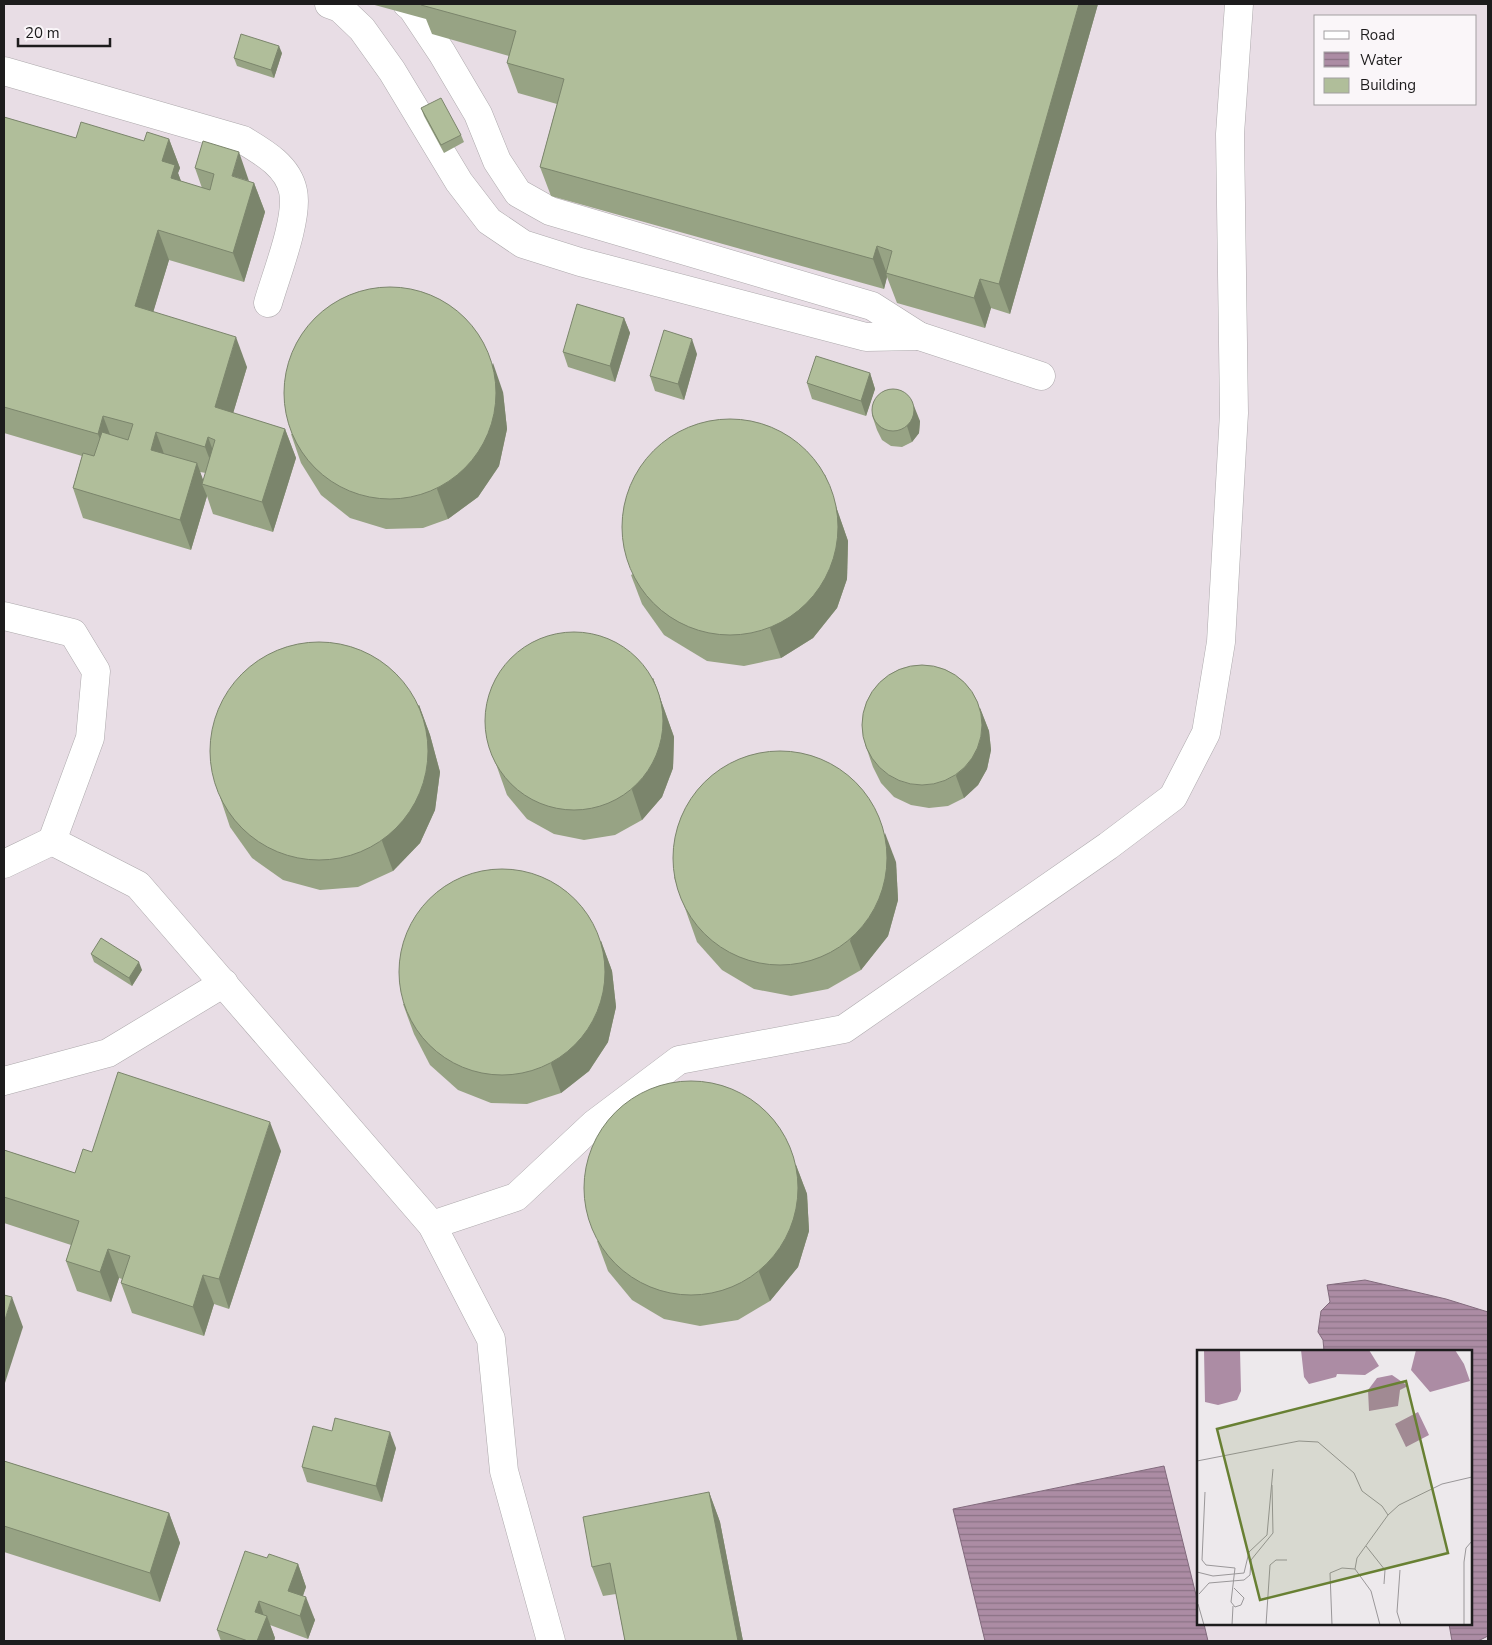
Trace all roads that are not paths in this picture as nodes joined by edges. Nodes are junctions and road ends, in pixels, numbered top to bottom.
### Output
1 (329, 4) edge
2 (407, 4) edge
3 (1239, 4) edge
4 (4, 70) edge
5 (268, 303) dead end
6 (919, 336) junction
7 (1041, 376) dead end
8 (4, 616) edge
9 (52, 841) junction
10 (4, 864) edge
11 (224, 983) junction
12 (4, 1081) edge
13 (432, 1225) junction
14 (551, 1641) edge

1 - 6 lane
2 - 6 lane
3 - 13 lane
4 - 5 lane
6 - 7 lane
8 - 9 lane
9 - 10 lane
9 - 11 lane
11 - 12 lane
11 - 13 lane
13 - 14 lane

